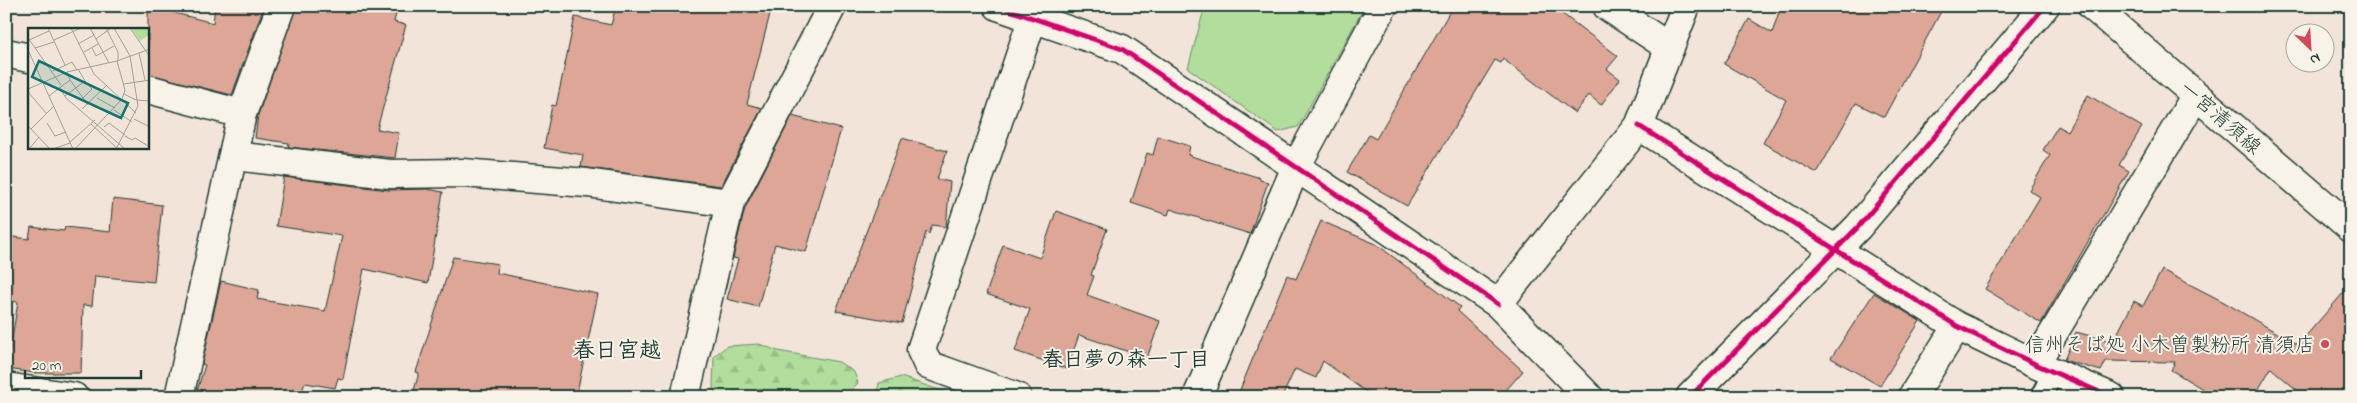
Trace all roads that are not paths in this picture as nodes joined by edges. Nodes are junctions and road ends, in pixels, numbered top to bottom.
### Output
1 (281, 6) edge
2 (832, 6) edge
3 (998, 6) edge
4 (1383, 6) edge
5 (1607, 6) edge
6 (1686, 6) edge
7 (2045, 6) edge
8 (2092, 6) edge
9 (1033, 17) junction
10 (1670, 48) junction
11 (6, 52) edge
12 (28, 58) edge
13 (149, 89) edge
14 (2196, 95) junction
15 (242, 114) junction
16 (1638, 126) junction
17 (234, 156) junction
18 (1296, 167) junction
19 (730, 203) junction
20 (2351, 228) edge
21 (1836, 249) junction
22 (1498, 304) junction
23 (1957, 326) junction
24 (2044, 368) junction
25 (6, 387) edge
26 (74, 397) edge
27 (179, 397) edge
28 (685, 397) edge
29 (1017, 397) edge
30 (1197, 397) edge
31 (1589, 397) edge
32 (1690, 397) edge
33 (1912, 397) edge
34 (2040, 397) edge
35 (2111, 397) edge

1 - 15 street
2 - 19 street
3 - 9 street
4 - 18 street
5 - 10 street
6 - 10 street
7 - 21 street
8 - 14 street, 一宮清須線
9 - 18 street
9 - 29 street
10 - 16 street
11 - 12 street
13 - 15 street
14 - 20 street, 一宮清須線
14 - 24 street
15 - 17 street
16 - 21 street
16 - 22 street
17 - 19 street
17 - 27 street
18 - 22 street
18 - 30 street
19 - 28 street
21 - 23 street
21 - 32 street
22 - 31 street
23 - 24 street
23 - 33 street
24 - 34 lane
24 - 35 street
25 - 26 street

